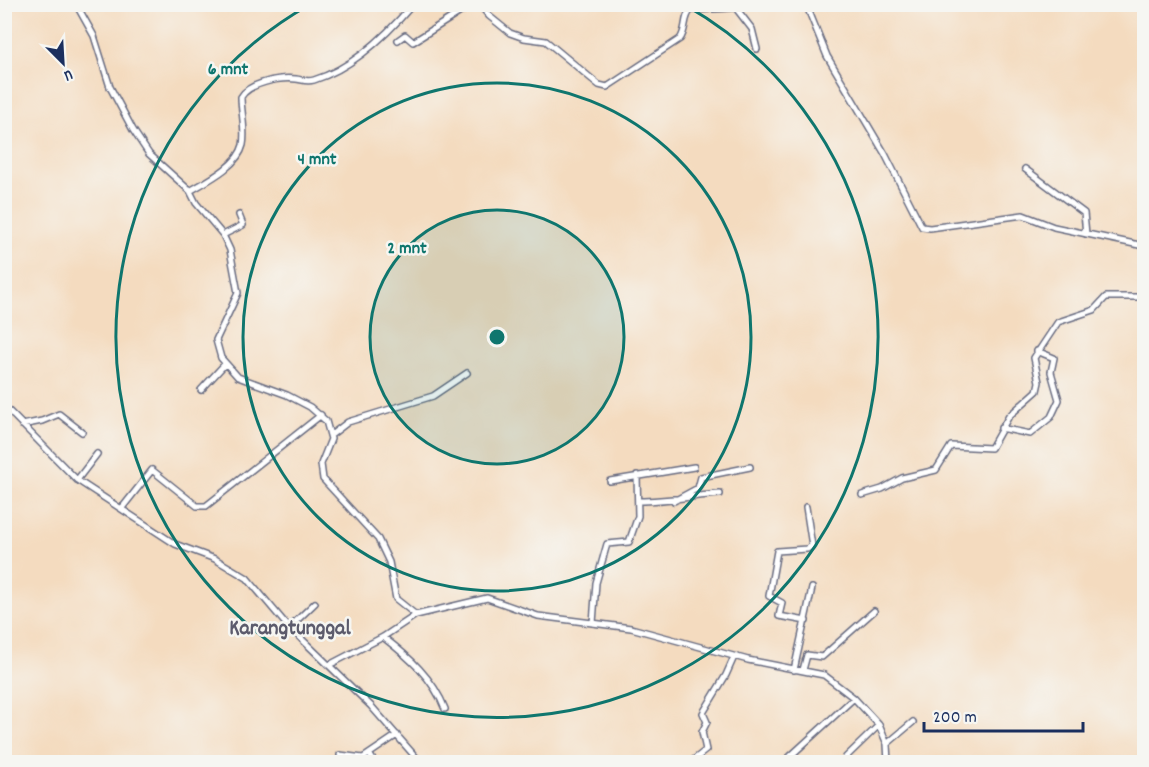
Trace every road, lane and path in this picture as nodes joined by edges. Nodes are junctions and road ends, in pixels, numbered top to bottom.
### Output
1 (76, 4) edge
2 (413, 4) edge
3 (472, 4) edge
4 (479, 4) edge
5 (742, 4) edge
6 (806, 4) edge
7 (735, 7) junction
8 (398, 40) dead end
9 (758, 49) dead end
10 (1025, 169) dead end
11 (190, 191) junction
12 (239, 215) dead end
13 (1086, 234) junction
14 (223, 235) junction
15 (1144, 246) edge
16 (1144, 297) edge
17 (1037, 351) junction
18 (225, 364) junction
19 (467, 373) dead end
20 (201, 390) dead end
21 (4, 406) edge
22 (321, 415) junction
23 (22, 425) junction
24 (1001, 428) junction
25 (82, 432) dead end
26 (331, 435) junction
27 (97, 454) dead end
28 (694, 466) dead end
29 (750, 467) dead end
30 (637, 475) junction
31 (77, 480) junction
32 (610, 481) dead end
33 (720, 494) dead end
34 (862, 495) dead end
35 (639, 501) junction
36 (674, 501) junction
37 (806, 507) dead end
38 (122, 508) junction
39 (812, 588) dead end
40 (315, 603) dead end
41 (874, 611) dead end
42 (416, 615) junction
43 (806, 621) junction
44 (592, 623) junction
45 (290, 627) junction
46 (384, 637) junction
47 (734, 657) junction
48 (329, 665) junction
49 (794, 670) junction
50 (803, 670) junction
51 (854, 698) junction
52 (444, 709) dead end
53 (913, 723) dead end
54 (879, 725) junction
55 (397, 735) junction
56 (887, 744) junction
57 (340, 755) dead end
58 (370, 755) junction
59 (846, 757) dead end
60 (699, 760) edge
61 (374, 762) edge
62 (420, 762) edge
63 (691, 762) edge
64 (784, 762) edge
65 (888, 762) edge

1 - 11 street
2 - 11 street
3 - 8 street
4 - 7 street
5 - 7 street
6 - 13 street
7 - 9 street
10 - 13 street
11 - 14 street
12 - 14 street
13 - 15 street
14 - 18 street
16 - 17 street
17 - 24 street
17 - 24 street
18 - 20 street
18 - 22 street
19 - 26 street
21 - 23 street
22 - 26 street
22 - 38 street
23 - 25 street
23 - 31 street
24 - 34 street
26 - 42 street
27 - 31 street
28 - 30 street
29 - 36 street
30 - 32 street
30 - 35 street
31 - 38 street
33 - 36 street
35 - 36 street
35 - 44 street
37 - 43 street
38 - 45 street
39 - 43 street
40 - 45 street
41 - 50 street
42 - 44 street
42 - 46 street
43 - 49 street
44 - 47 street
45 - 48 street
46 - 48 street
46 - 52 street
47 - 49 street
47 - 60 street
48 - 55 street
49 - 50 street
50 - 51 street
51 - 54 street
51 - 64 street
53 - 56 street
54 - 56 street
54 - 59 street
55 - 58 street
55 - 62 street
56 - 65 street
57 - 58 street
58 - 61 street
60 - 63 street

